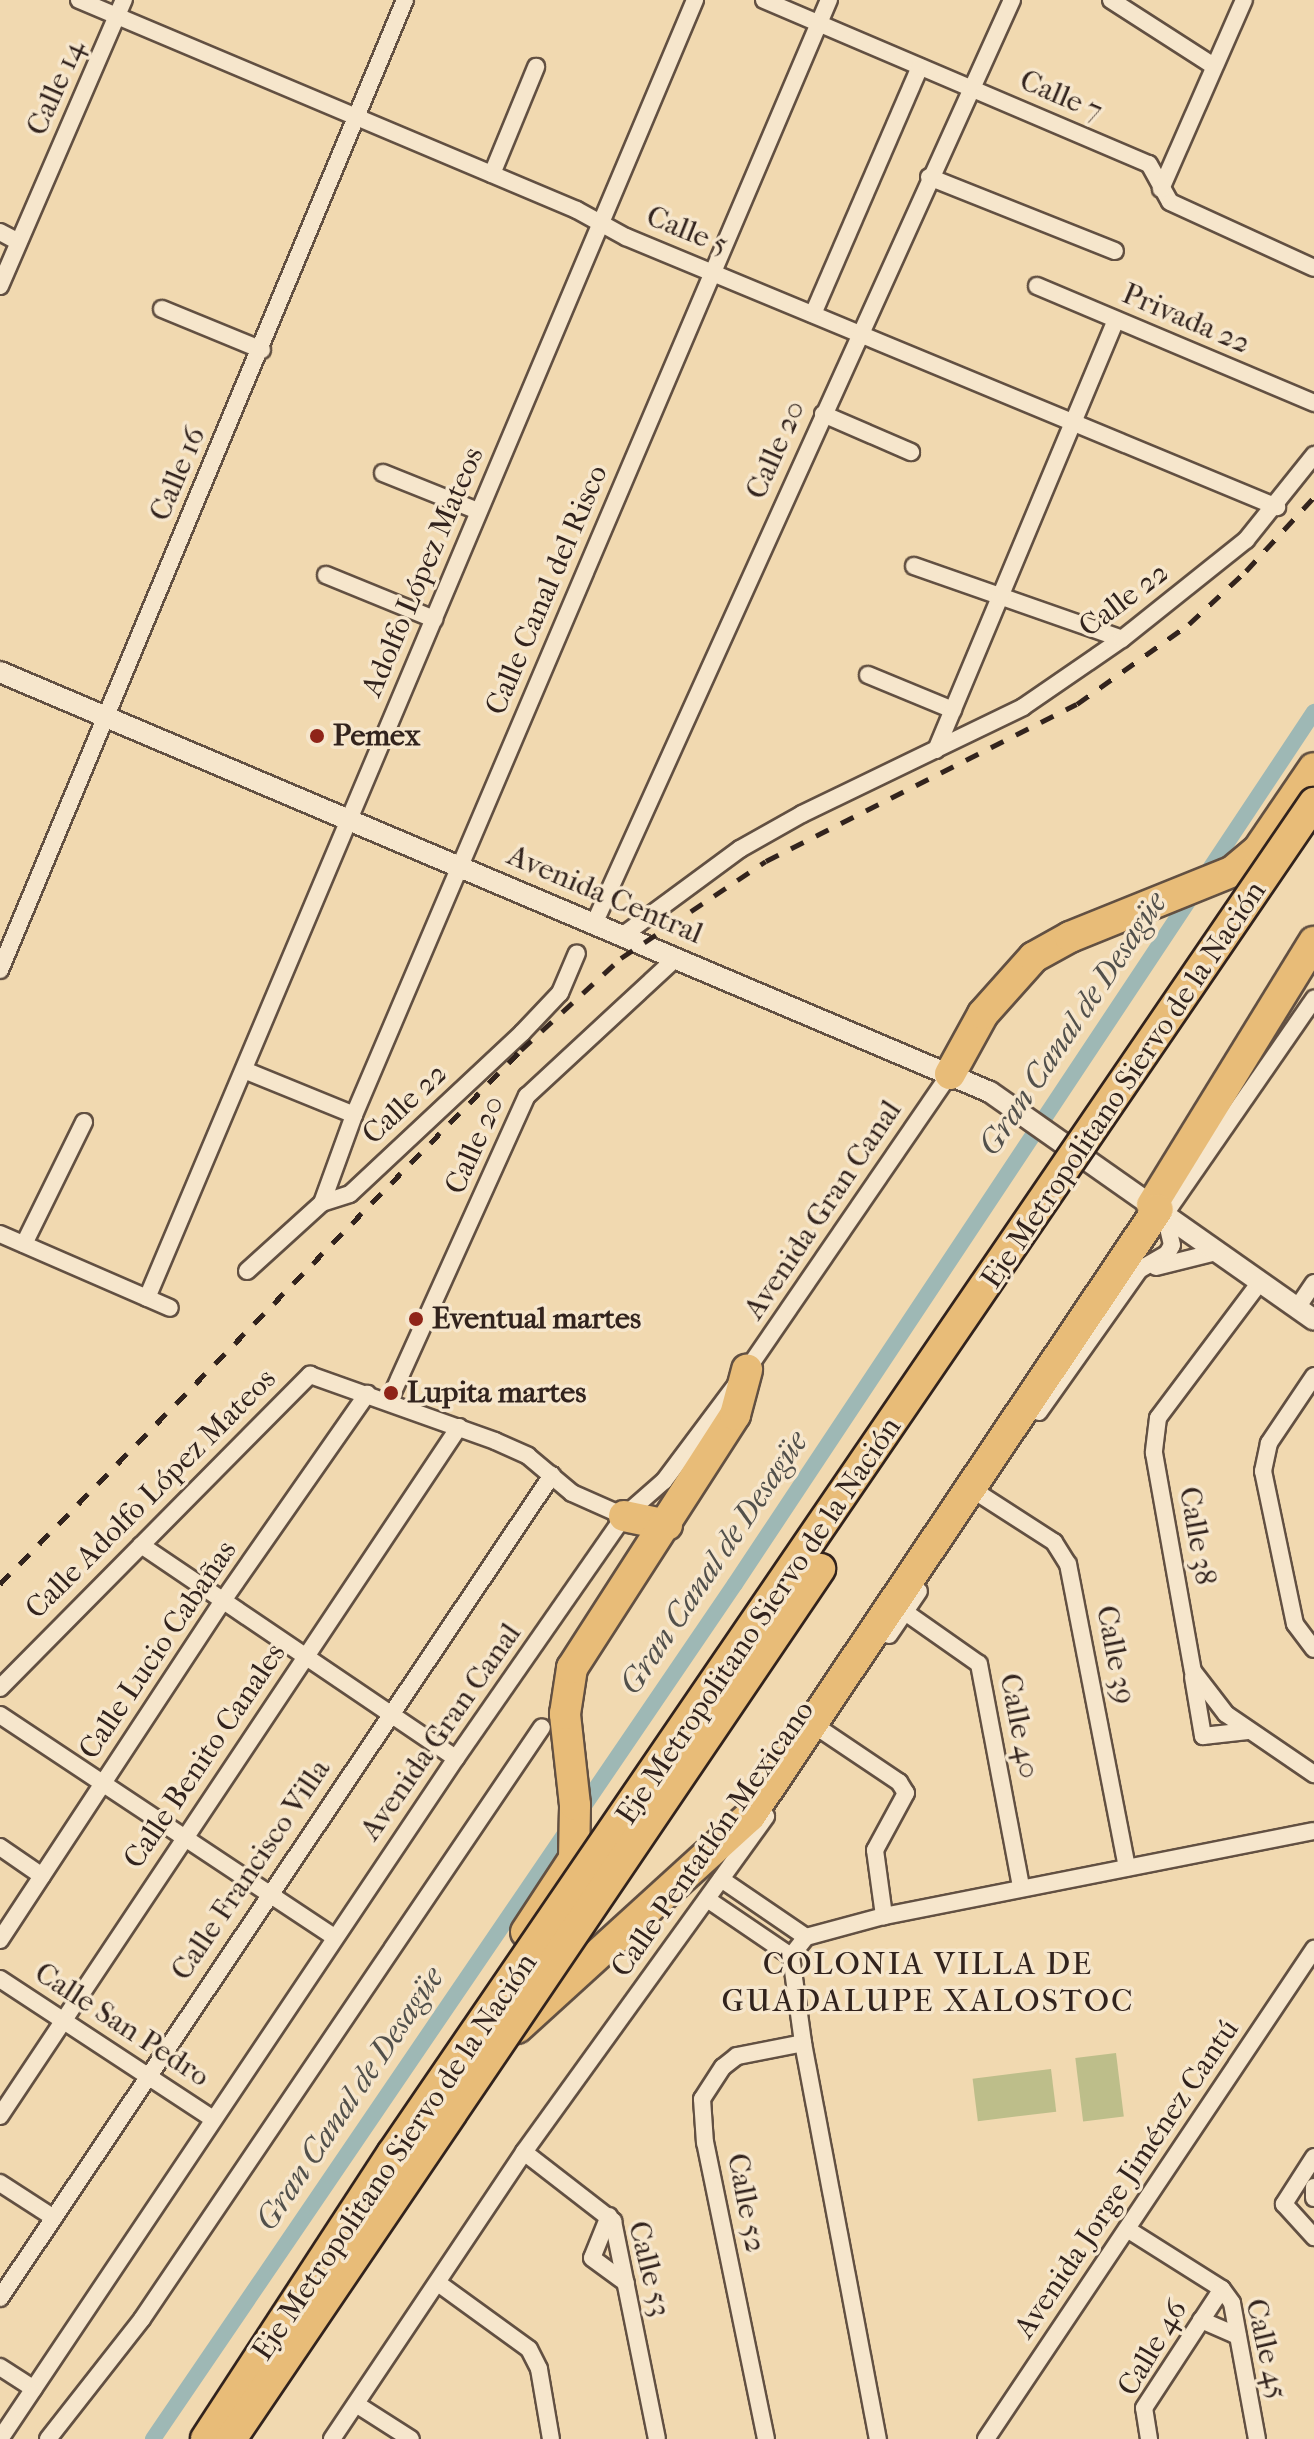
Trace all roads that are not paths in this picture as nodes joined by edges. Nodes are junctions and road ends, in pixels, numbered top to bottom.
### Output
1 (79, 0) edge
2 (124, 0) edge
3 (405, 0) edge
4 (695, 0) edge
5 (764, 0) edge
6 (829, 0) edge
7 (1012, 0) edge
8 (1111, 0) edge
9 (1244, 0) edge
10 (118, 17) junction
11 (818, 24) junction
12 (1214, 66) junction
13 (536, 67) dead end
14 (920, 67) junction
15 (971, 88) junction
16 (359, 118) junction
17 (492, 174) junction
18 (929, 177) junction
19 (1161, 189) junction
20 (602, 224) junction
21 (0, 232) edge
22 (19, 242) junction
23 (1115, 251) dead end
24 (1314, 268) edge
25 (711, 272) junction
26 (0, 286) edge
27 (1037, 286) dead end
28 (162, 309) dead end
29 (813, 314) junction
30 (1116, 320) junction
31 (859, 333) junction
32 (262, 350) junction
33 (1314, 403) edge
34 (823, 414) junction
35 (1072, 423) junction
36 (911, 452) dead end
37 (1314, 455) edge
38 (383, 473) dead end
39 (1277, 507) junction
40 (478, 511) junction
41 (914, 566) dead end
42 (326, 575) dead end
43 (998, 597) junction
44 (434, 619) junction
45 (1122, 639) junction
46 (0, 672) edge
47 (868, 675) dead end
48 (953, 710) junction
49 (104, 717) junction
50 (936, 750) junction
51 (1314, 768) edge
52 (1314, 803) edge
53 (349, 818) junction
54 (1314, 838) edge
55 (462, 866) junction
56 (594, 924) junction
57 (622, 936) junction
58 (1314, 942) edge
59 (577, 953) dead end
60 (676, 958) junction
61 (0, 970) edge
62 (1314, 999) edge
63 (244, 1070) junction
64 (950, 1074) junction
65 (354, 1115) junction
66 (84, 1122) dead end
67 (322, 1203) junction
68 (1158, 1209) junction
69 (0, 1234) edge
70 (24, 1244) junction
71 (1216, 1252) junction
72 (1139, 1270) junction
73 (247, 1271) dead end
74 (1260, 1282) junction
75 (1314, 1283) edge
76 (147, 1298) junction
77 (170, 1308) dead end
78 (1305, 1314) edge
79 (747, 1370) junction
80 (1314, 1376) edge
81 (367, 1394) junction
82 (389, 1401) junction
83 (459, 1427) junction
84 (552, 1475) junction
85 (981, 1495) junction
86 (624, 1516) junction
87 (667, 1525) junction
88 (141, 1545) junction
89 (222, 1602) junction
90 (905, 1612) junction
91 (1314, 1649) edge
92 (304, 1658) junction
93 (1193, 1671) junction
94 (0, 1688) edge
95 (0, 1715) edge
96 (387, 1716) junction
97 (542, 1727) dead end
98 (823, 1731) junction
99 (1248, 1731) junction
100 (456, 1758) junction
101 (1314, 1774) edge
102 (102, 1783) junction
103 (1314, 1832) edge
104 (184, 1838) junction
105 (0, 1847) edge
106 (1127, 1867) junction
107 (42, 1876) junction
108 (721, 1879) junction
109 (1021, 1887) junction
110 (269, 1894) junction
111 (707, 1899) junction
112 (884, 1916) junction
113 (334, 1937) junction
114 (806, 1937) junction
115 (0, 1940) edge
116 (1314, 1949) edge
117 (791, 1956) junction
118 (0, 1979) edge
119 (64, 2020) junction
120 (803, 2043) junction
121 (499, 2045) junction
122 (147, 2077) junction
123 (436, 2094) junction
124 (0, 2116) edge
125 (212, 2118) junction
126 (524, 2152) junction
127 (1314, 2157) edge
128 (0, 2183) edge
129 (1314, 2187) edge
130 (1314, 2198) edge
131 (609, 2216) junction
132 (54, 2218) junction
133 (1127, 2229) junction
134 (1314, 2237) edge
135 (438, 2283) junction
136 (626, 2283) junction
137 (1222, 2289) junction
138 (0, 2298) edge
139 (1201, 2320) junction
140 (1238, 2336) junction
141 (0, 2367) edge
142 (34, 2389) junction
143 (356, 2404) junction
144 (0, 2439) edge
145 (48, 2439) edge
146 (206, 2439) edge
147 (231, 2439) edge
148 (332, 2439) edge
149 (411, 2439) edge
150 (551, 2439) edge
151 (657, 2439) edge
152 (766, 2439) edge
153 (878, 2439) edge
154 (986, 2439) edge
155 (1149, 2439) edge
156 (1257, 2439) edge

1 - 10 street, Calle 5
2 - 10 street, Calle 14
3 - 16 street, Calle 16
4 - 20 street, Adolfo López Mateos
5 - 11 street, Calle 7
6 - 11 street, Calle Canal del Risco
7 - 15 street, Calle 20
8 - 12 street
9 - 12 street
10 - 16 street, Calle 5
10 - 22 street, Calle 14
11 - 14 street, Calle 7
11 - 25 street, Calle Canal del Risco
12 - 19 street
13 - 17 street
14 - 15 street, Calle 7
14 - 29 street
15 - 18 street, Calle 20
15 - 19 street, Calle 7
16 - 17 street, Calle 5
16 - 32 street, Calle 16
17 - 20 street, Calle 5
18 - 23 street
18 - 31 street, Calle 20
19 - 24 street, Calle 7
20 - 25 street, Calle 5
20 - 40 street, Adolfo López Mateos
21 - 22 street
22 - 26 street, Calle 14
25 - 29 street, Calle 5
25 - 55 street, Calle Canal del Risco
27 - 30 street, Privada 22
28 - 32 street
29 - 31 street, Calle 5
30 - 33 street, Privada 22
30 - 35 street
31 - 34 street, Calle 20
31 - 35 street, Calle 5
32 - 49 street, Calle 16
34 - 36 street
34 - 56 street, Calle 20
35 - 39 street, Calle 5
35 - 43 street
37 - 39 street, Calle 22
38 - 40 street
39 - 45 street, Calle 22
40 - 44 street, Adolfo López Mateos
41 - 43 street
42 - 44 street
43 - 45 street
43 - 48 street
44 - 53 street, Adolfo López Mateos
45 - 50 street, Calle 22
46 - 49 street, Avenida Central
47 - 48 street
48 - 50 street
49 - 53 street, Avenida Central
49 - 61 street, Calle 16
50 - 57 street, Calle 22
51 - 64 highway
52 - 123 highway, Eje Metropolitano Siervo de la Nación, bridge
53 - 55 street, Avenida Central
53 - 63 street, Adolfo López Mateos
54 - 121 highway, Eje Metropolitano Siervo de la Nación, bridge
55 - 56 street, Avenida Central
55 - 65 street, Calle Canal del Risco
56 - 57 street, Avenida Central
57 - 60 street, Avenida Central
58 - 68 highway
59 - 67 street, Calle 22
60 - 64 street, Avenida Central
60 - 82 street, Calle 20
62 - 68 street
63 - 65 street
63 - 76 street, Adolfo López Mateos
64 - 68 street, Avenida Central
64 - 79 street, Avenida Gran Canal
65 - 67 street, Calle Canal del Risco
66 - 70 street
67 - 73 street, Calle 22
68 - 71 street, Avenida Central
68 - 72 street, Calle Pentatlón Mexicano
68 - 121 highway, bridge
69 - 70 street
70 - 76 street
71 - 72 street
71 - 74 street, Avenida Central
72 - 85 street, Calle Pentatlón Mexicano
74 - 78 street, Avenida Central
74 - 93 street, Calle 38
75 - 78 street
76 - 77 street
79 - 86 street, Avenida Gran Canal
79 - 87 highway
80 - 91 street
81 - 82 street
81 - 88 street, Calle Adolfo López Mateos
81 - 89 street, Calle Lucio Cabañas
82 - 83 street
83 - 84 street
83 - 92 street, Calle Benito Canales
84 - 86 street
84 - 96 street, Calle Francisco Villa
85 - 90 street, Calle Pentatlón Mexicano
85 - 106 street, Calle 39
86 - 87 highway
86 - 100 street, Avenida Gran Canal
87 - 123 highway, bridge
88 - 89 street
88 - 94 street, Calle Adolfo López Mateos
89 - 92 street
89 - 102 street, Calle Lucio Cabañas
90 - 98 street, Calle Pentatlón Mexicano
90 - 109 street, Calle 40
92 - 96 street
92 - 104 street, Calle Benito Canales
93 - 99 street, Calle 38
93 - 99 street
95 - 102 street
96 - 100 street
96 - 110 street, Calle Francisco Villa
97 - 145 street
98 - 108 street, Calle Pentatlón Mexicano
98 - 112 street
99 - 101 street, Calle 38
100 - 113 street, Avenida Gran Canal
102 - 104 street
102 - 107 street, Calle Lucio Cabañas
103 - 106 street
104 - 110 street
104 - 119 street, Calle Benito Canales
105 - 107 street
106 - 109 street
107 - 115 street, Calle Lucio Cabañas
108 - 111 street, Calle Pentatlón Mexicano
108 - 114 street
109 - 112 street
110 - 113 street
110 - 122 street, Calle Francisco Villa
111 - 117 street
111 - 126 street, Calle Pentatlón Mexicano
112 - 114 street
113 - 125 street, Avenida Gran Canal
114 - 117 street
116 - 133 street, Avenida Jorge Jiménez Cantú
117 - 120 street
118 - 119 street, Calle San Pedro
119 - 122 street, Calle San Pedro
119 - 124 street, Calle Benito Canales
120 - 152 street, Calle 52
120 - 153 street
121 - 147 highway, Eje Metropolitano Siervo de la Nación, bridge
122 - 125 street, Calle San Pedro
122 - 132 street, Calle Francisco Villa
123 - 146 highway, Eje Metropolitano Siervo de la Nación, bridge
125 - 142 street, Avenida Gran Canal
126 - 131 street, Calle 53
126 - 135 street, Calle Pentatlón Mexicano
127 - 134 street
128 - 132 street
129 - 130 street
131 - 136 street, Calle 53
131 - 136 street
132 - 138 street, Calle Francisco Villa
133 - 137 street, Calle 45
133 - 154 street, Avenida Jorge Jiménez Cantú
135 - 143 street, Calle Pentatlón Mexicano
135 - 150 street
136 - 151 street, Calle 53
137 - 139 street, Calle 46
137 - 140 street, Calle 45
139 - 140 street
139 - 155 street, Calle 46
140 - 156 street, Calle 45
141 - 142 street
142 - 144 street, Avenida Gran Canal
143 - 148 street, Calle Pentatlón Mexicano
143 - 149 street

